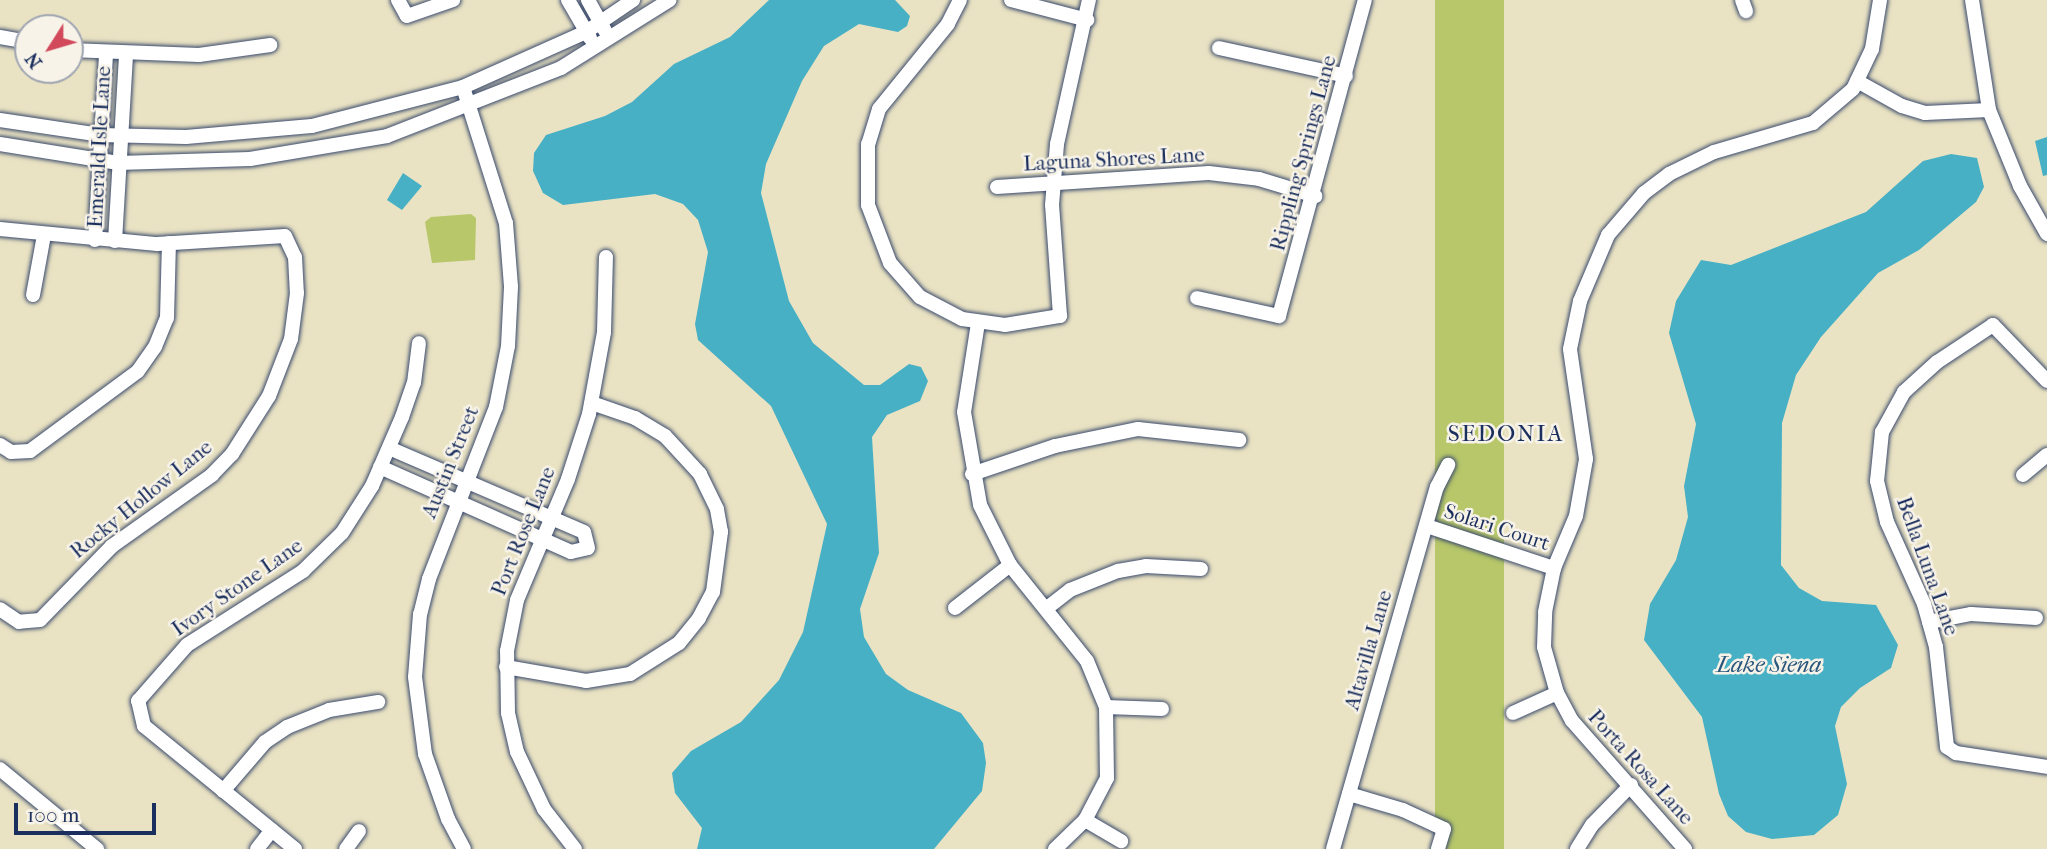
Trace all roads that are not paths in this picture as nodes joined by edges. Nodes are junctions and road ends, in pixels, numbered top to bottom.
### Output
1 (398, 0) edge
2 (453, 0) edge
3 (568, 0) edge
4 (588, 0) edge
5 (633, 0) edge
6 (670, 0) edge
7 (960, 0) edge
8 (1011, 0) edge
9 (1089, 0) edge
10 (1365, 0) edge
11 (1880, 0) edge
12 (1972, 0) edge
13 (1087, 20) junction
14 (600, 22) junction
15 (586, 32) junction
16 (609, 38) junction
17 (270, 45) dead end
18 (595, 47) junction
19 (1219, 48) dead end
20 (84, 52) edge
21 (106, 54) junction
22 (126, 55) junction
23 (1346, 76) junction
24 (1857, 81) junction
25 (463, 87) junction
26 (469, 104) junction
27 (1989, 110) junction
28 (0, 120) edge
29 (100, 135) junction
30 (120, 135) junction
31 (0, 144) edge
32 (98, 162) junction
33 (118, 163) junction
34 (1054, 184) junction
35 (998, 187) dead end
36 (1315, 196) junction
37 (0, 229) edge
38 (2047, 234) edge
39 (44, 235) junction
40 (95, 240) junction
41 (115, 241) junction
42 (169, 243) junction
43 (606, 257) dead end
44 (33, 295) dead end
45 (1198, 298) dead end
46 (978, 323) junction
47 (419, 343) dead end
48 (2047, 381) edge
49 (592, 403) junction
50 (1239, 440) dead end
51 (0, 445) edge
52 (389, 448) junction
53 (2047, 455) edge
54 (1448, 465) dead end
55 (380, 467) junction
56 (971, 474) junction
57 (2023, 475) dead end
58 (468, 483) junction
59 (459, 501) junction
60 (551, 518) junction
61 (1427, 526) junction
62 (542, 538) junction
63 (1010, 565) junction
64 (1554, 568) junction
65 (1201, 569) dead end
66 (955, 608) dead end
67 (1047, 608) junction
68 (0, 609) edge
69 (2036, 618) dead end
70 (1929, 622) junction
71 (506, 667) junction
72 (1557, 693) junction
73 (378, 702) dead end
74 (1106, 707) junction
75 (1162, 709) dead end
76 (1513, 713) dead end
77 (2047, 767) edge
78 (0, 769) edge
79 (1631, 785) junction
80 (223, 791) junction
81 (1349, 794) junction
82 (1085, 820) junction
83 (272, 830) junction
84 (359, 831) dead end
85 (1121, 841) dead end
86 (97, 849) edge
87 (257, 849) edge
88 (295, 849) edge
89 (346, 849) edge
90 (464, 849) edge
91 (575, 849) edge
92 (1055, 849) edge
93 (1333, 849) edge
94 (1438, 849) edge
95 (1577, 849) edge
96 (1685, 849) edge

1 - 2 street
3 - 15 street
4 - 14 street
5 - 14 street
6 - 16 street
7 - 46 street
8 - 13 street
9 - 13 street
10 - 23 street, Rippling Springs Lane
11 - 24 street, Porta Rosa Lane
12 - 27 street
13 - 34 street
14 - 15 street
14 - 16 street
15 - 18 street
15 - 25 street
16 - 18 street
17 - 22 street
18 - 26 street
19 - 23 street
20 - 21 street
21 - 22 street
21 - 29 street, Emerald Isle Lane
22 - 30 street, Emerald Isle Lane
23 - 36 street, Rippling Springs Lane
24 - 27 street
24 - 64 street, Porta Rosa Lane
25 - 26 street, Austin Street
25 - 30 street
26 - 33 street
26 - 58 street, Austin Street
27 - 38 street
28 - 29 street
29 - 30 street
29 - 32 street, Emerald Isle Lane
30 - 33 street, Emerald Isle Lane
31 - 32 street
32 - 33 street
32 - 40 street, Emerald Isle Lane
33 - 41 street, Emerald Isle Lane
34 - 35 street, Laguna Shores Lane
34 - 36 street, Laguna Shores Lane
34 - 46 street
36 - 45 street, Rippling Springs Lane
37 - 39 street
39 - 40 street
39 - 44 street
40 - 41 street
41 - 42 street
42 - 51 street
42 - 68 street, Rocky Hollow Lane
43 - 49 street, Port Rose Lane
46 - 56 street
47 - 52 street, Ivory Stone Lane
48 - 70 street, Bella Luna Lane
49 - 60 street, Port Rose Lane
49 - 71 street
50 - 56 street
52 - 55 street, Ivory Stone Lane
52 - 58 street
53 - 57 street
54 - 61 street, Altavilla Lane
55 - 59 street
55 - 80 street, Ivory Stone Lane
56 - 63 street
58 - 59 street, Austin Street
58 - 60 street
59 - 62 street
59 - 90 street, Austin Street
60 - 62 street, Port Rose Lane
60 - 62 street
61 - 64 street, Solari Court
61 - 81 street, Altavilla Lane
62 - 71 street, Port Rose Lane
63 - 66 street
63 - 67 street
64 - 72 street, Porta Rosa Lane
65 - 67 street
67 - 74 street
69 - 70 street
70 - 77 street, Bella Luna Lane
71 - 91 street, Port Rose Lane
72 - 76 street
72 - 79 street, Porta Rosa Lane
73 - 80 street
74 - 75 street
74 - 82 street
78 - 86 street
79 - 95 street
79 - 96 street, Porta Rosa Lane
80 - 83 street
81 - 93 street, Altavilla Lane
81 - 94 street
82 - 85 street
82 - 92 street
83 - 87 street
83 - 88 street
84 - 89 street

